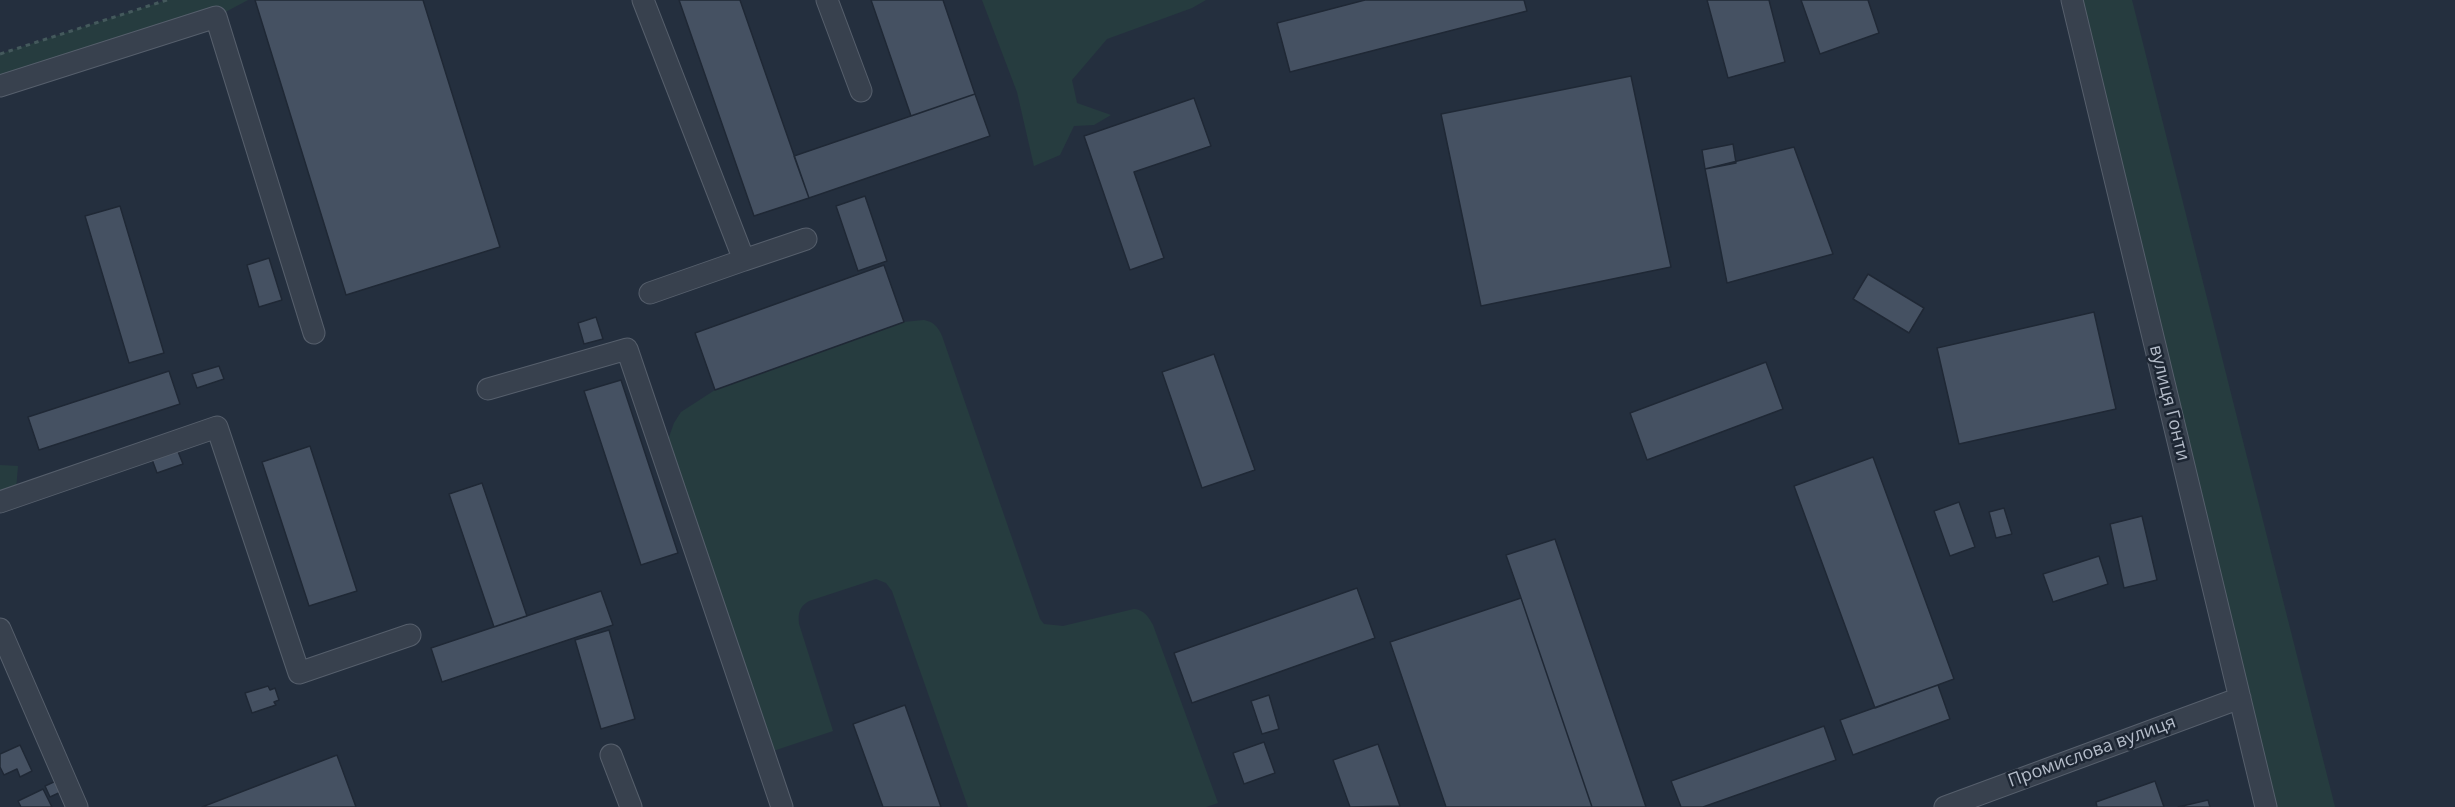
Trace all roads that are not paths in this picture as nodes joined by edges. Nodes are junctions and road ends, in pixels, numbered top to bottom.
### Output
1 (643, 0) edge
2 (827, 0) edge
3 (2072, 0) edge
4 (0, 86) edge
5 (861, 91) dead end
6 (806, 239) dead end
7 (744, 260) junction
8 (650, 293) dead end
9 (314, 333) dead end
10 (488, 389) dead end
11 (0, 502) edge
12 (0, 629) edge
13 (410, 635) dead end
14 (2240, 698) junction
15 (611, 755) dead end
16 (1952, 806) edge
17 (77, 807) edge
18 (631, 807) edge
19 (783, 807) edge
20 (2266, 807) edge

1 - 7 street
2 - 5 street
3 - 14 street, вулиця Гонти
4 - 9 street
6 - 7 street
7 - 8 street
10 - 19 street
11 - 13 street
12 - 17 street
14 - 16 street, Промислова вулиця
14 - 20 street, вулиця Гонти
15 - 18 street

